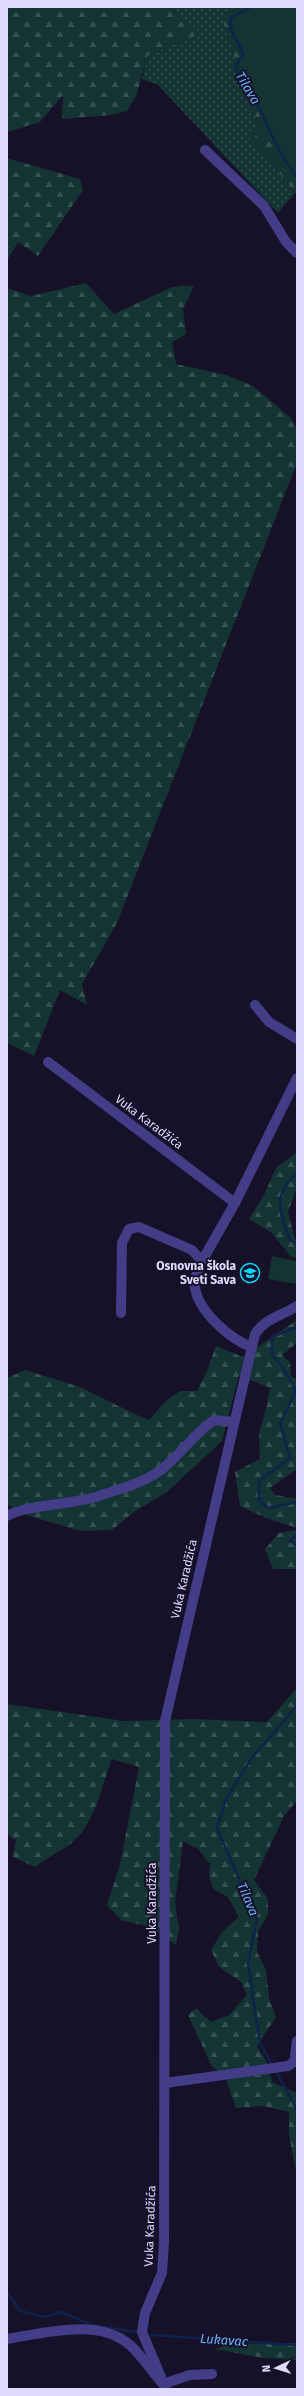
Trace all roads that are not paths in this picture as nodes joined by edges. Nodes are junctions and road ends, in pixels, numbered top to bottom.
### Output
1 (205, 150) dead end
2 (297, 253) edge
3 (256, 1005) dead end
4 (297, 1039) edge
5 (48, 1062) dead end
6 (297, 1078) edge
7 (235, 1203) junction
8 (202, 1261) junction
9 (297, 1306) edge
10 (121, 1313) dead end
11 (251, 1347) junction
12 (234, 1422) junction
13 (7, 1516) edge
14 (297, 2041) edge
15 (165, 2084) junction
16 (7, 2340) edge
17 (212, 2374) dead end
18 (164, 2386) edge

1 - 2 street
3 - 4 street
5 - 7 street, Vuka Karadžića
6 - 7 street
7 - 8 street
8 - 10 street
8 - 11 street
9 - 11 street, Vuka Karadžića
11 - 12 street, Vuka Karadžića
12 - 13 street
12 - 15 street, Vuka Karadžića
14 - 15 street
15 - 18 street, Vuka Karadžića
16 - 18 street
17 - 18 street

